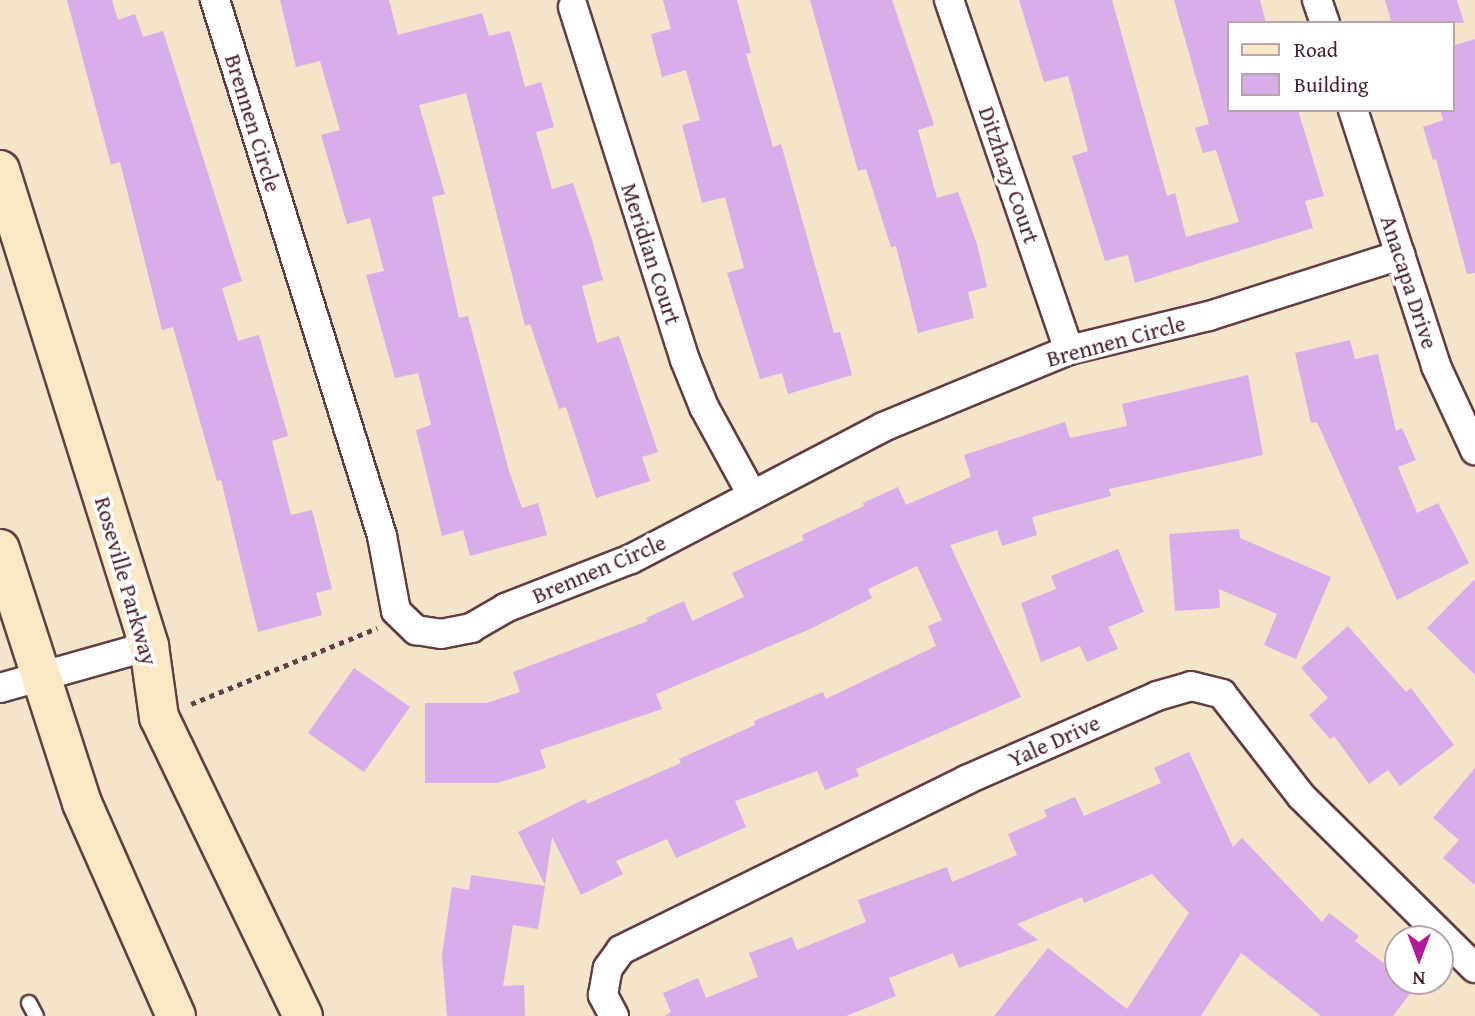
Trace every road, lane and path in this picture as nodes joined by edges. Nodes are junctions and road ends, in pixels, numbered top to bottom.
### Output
1 (215, 0) edge
2 (949, 0) edge
3 (1317, 0) edge
4 (573, 7) dead end
5 (1324, 21) edge
6 (1354, 112) edge
7 (0, 170) edge
8 (1400, 255) junction
9 (1069, 350) junction
10 (1475, 450) edge
11 (751, 493) junction
12 (0, 549) edge
13 (396, 611) junction
14 (149, 646) junction
15 (40, 676) junction
16 (0, 688) edge
17 (159, 717) junction
18 (1475, 968) edge
19 (176, 1016) edge
20 (303, 1016) edge
21 (614, 1016) edge

1 - 13 street, Brennen Circle
2 - 9 street, Ditzhazy Court
3 - 5 street
4 - 11 street, Meridian Court
6 - 8 street, Anacapa Drive
7 - 14 main road, Roseville Parkway
8 - 9 street, Brennen Circle
8 - 10 street, Anacapa Drive
9 - 11 street, Brennen Circle
11 - 13 street, Brennen Circle
12 - 15 main road
13 - 17 path
14 - 15 street
14 - 17 main road, Roseville Parkway
15 - 16 street
15 - 19 main road
17 - 20 main road, Roseville Parkway
18 - 21 street, Yale Drive

